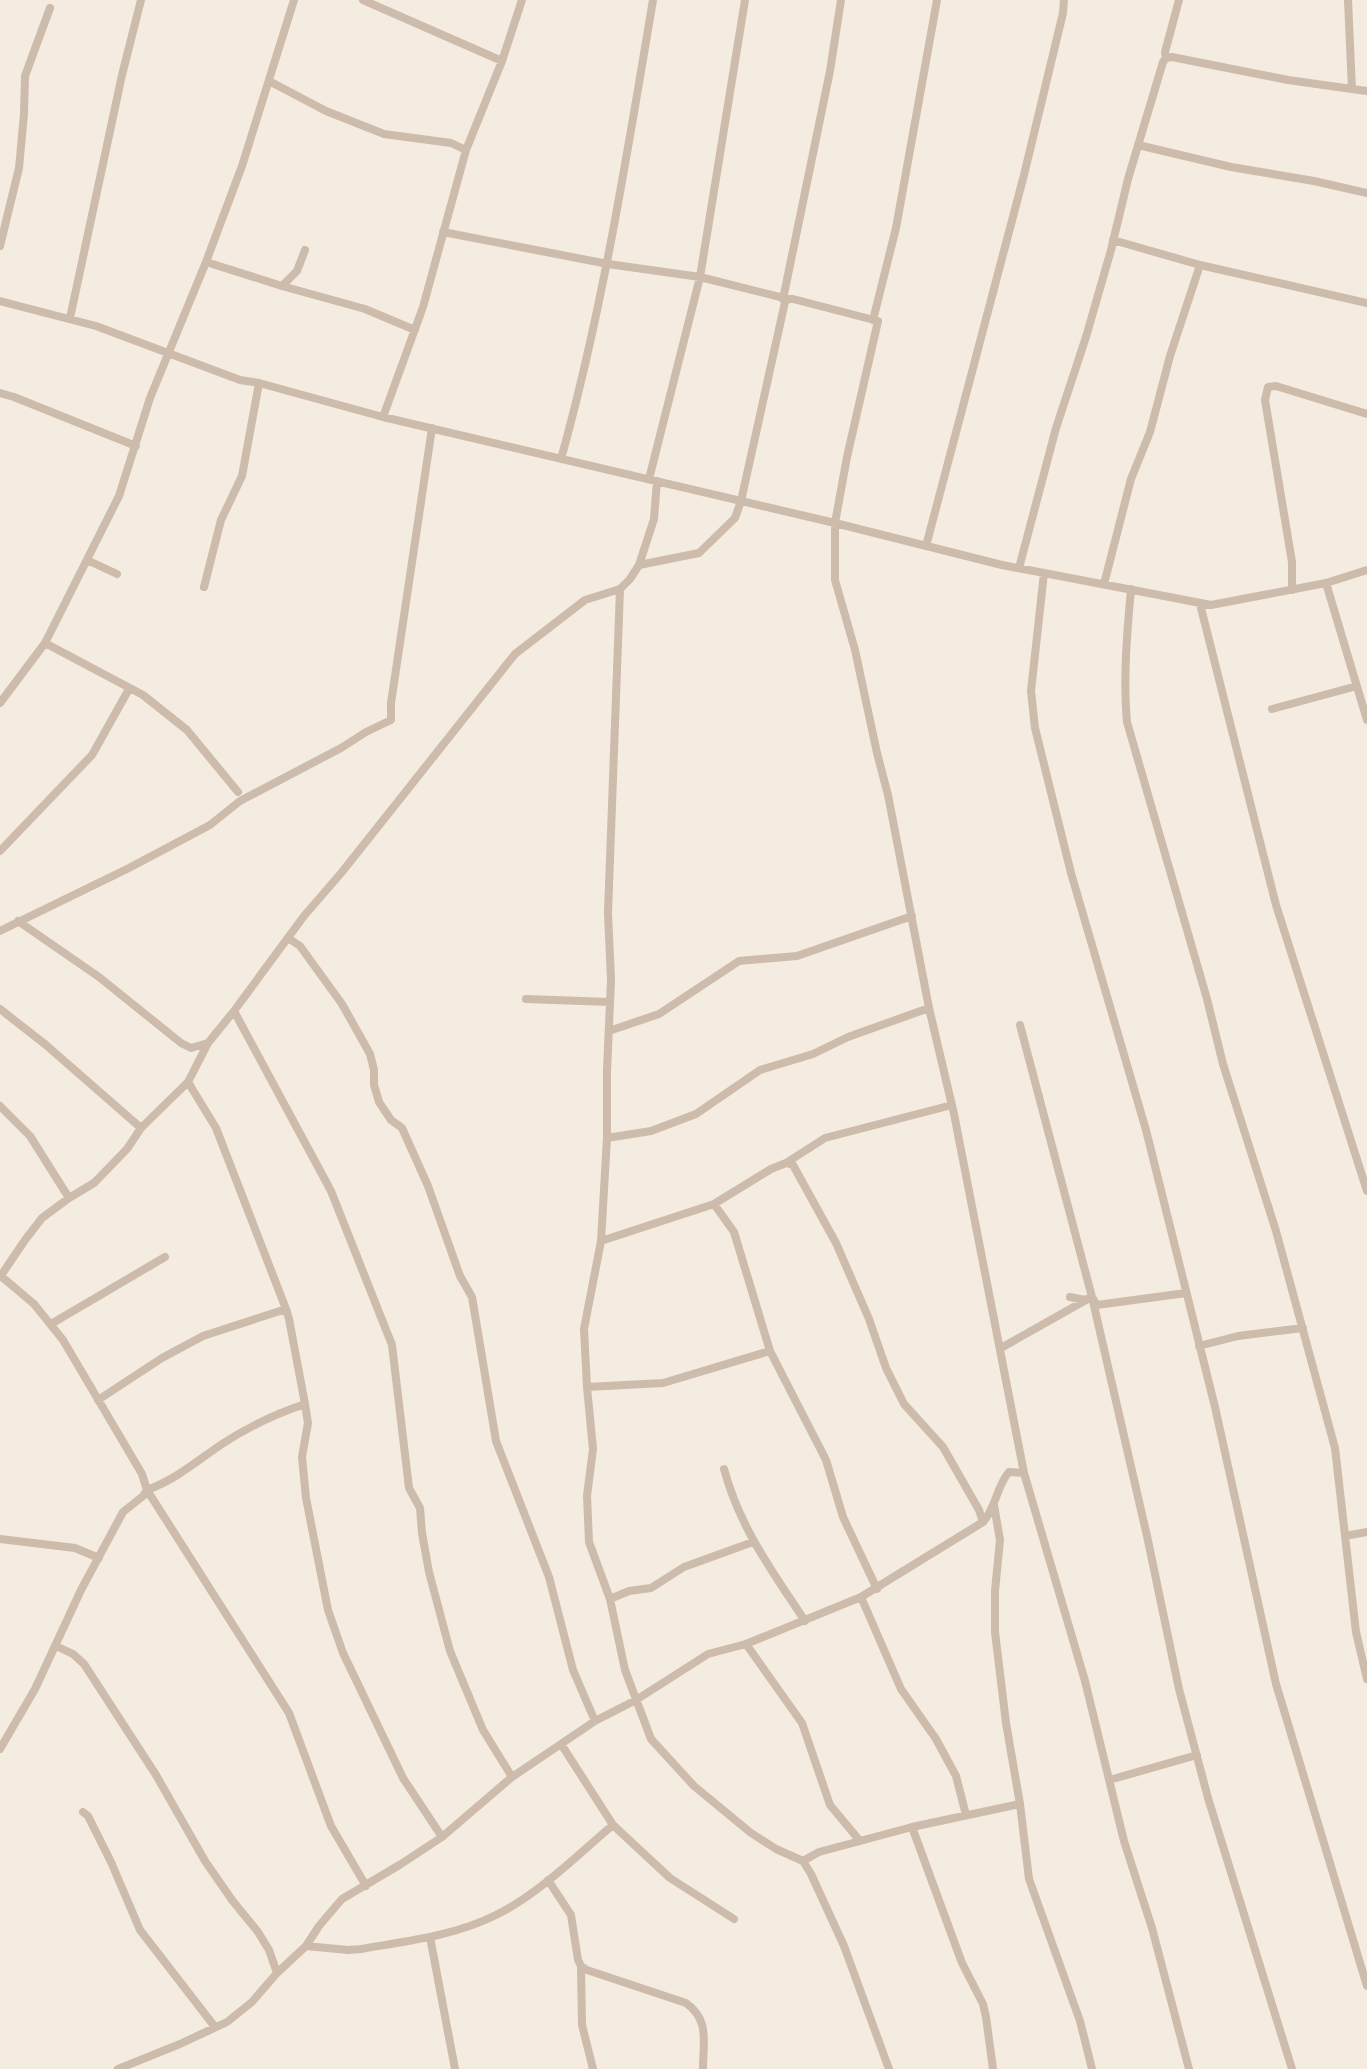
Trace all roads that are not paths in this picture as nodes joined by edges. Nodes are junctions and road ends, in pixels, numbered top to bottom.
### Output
1 (141, 0) edge
2 (294, 0) edge
3 (363, 0) edge
4 (522, 0) edge
5 (653, 0) edge
6 (745, 0) edge
7 (841, 0) edge
8 (936, 0) edge
9 (1064, 0) edge
10 (1179, 0) edge
11 (1348, 0) edge
12 (50, 8) dead end
13 (1166, 58) junction
14 (502, 60) junction
15 (269, 80) junction
16 (1352, 89) junction
17 (1367, 91) edge
18 (1138, 145) junction
19 (466, 150) junction
20 (1367, 193) edge
21 (443, 232) junction
22 (1113, 240) junction
23 (0, 246) edge
24 (305, 250) dead end
25 (206, 262) junction
26 (608, 264) junction
27 (1200, 265) junction
28 (700, 277) junction
29 (282, 286) junction
30 (786, 299) junction
31 (0, 301) edge
32 (1367, 303) edge
33 (70, 318) junction
34 (873, 320) junction
35 (415, 330) junction
36 (170, 353) junction
37 (259, 382) junction
38 (0, 394) edge
39 (1367, 413) edge
40 (383, 417) junction
41 (432, 428) junction
42 (136, 446) junction
43 (561, 459) junction
44 (653, 480) junction
45 (741, 502) junction
46 (836, 523) junction
47 (926, 546) junction
48 (87, 560) junction
49 (638, 566) junction
50 (1019, 568) junction
51 (1367, 570) edge
52 (1044, 573) junction
53 (117, 574) dead end
54 (1326, 583) junction
55 (1104, 584) junction
56 (204, 587) dead end
57 (620, 589) junction
58 (1131, 589) junction
59 (1292, 590) junction
60 (1200, 604) junction
61 (45, 643) junction
62 (1357, 686) junction
63 (129, 689) junction
64 (0, 703) edge
65 (1272, 709) dead end
66 (1367, 720) edge
67 (238, 792) dead end
68 (0, 851) edge
69 (912, 916) junction
70 (18, 921) junction
71 (0, 931) edge
72 (288, 938) junction
73 (526, 999) dead end
74 (610, 1002) junction
75 (929, 1008) junction
76 (0, 1009) edge
77 (234, 1011) junction
78 (1020, 1025) dead end
79 (609, 1031) junction
80 (208, 1042) junction
81 (188, 1082) junction
82 (952, 1105) junction
83 (0, 1106) edge
84 (141, 1128) junction
85 (607, 1138) junction
86 (786, 1163) junction
87 (1367, 1191) edge
88 (69, 1198) junction
89 (714, 1204) junction
90 (601, 1241) junction
91 (165, 1257) dead end
92 (1, 1276) edge
93 (1186, 1292) junction
94 (1070, 1297) dead end
95 (1092, 1297) junction
96 (286, 1309) junction
97 (51, 1324) junction
98 (1303, 1328) junction
99 (1199, 1346) junction
100 (1001, 1348) junction
101 (770, 1351) junction
102 (587, 1387) junction
103 (98, 1400) junction
104 (305, 1404) junction
105 (724, 1469) dead end
106 (1024, 1473) junction
107 (147, 1490) junction
108 (994, 1505) junction
109 (982, 1522) junction
110 (1367, 1532) edge
111 (1345, 1536) junction
112 (0, 1538) edge
113 (753, 1542) junction
114 (99, 1558) junction
115 (877, 1589) junction
116 (861, 1597) junction
117 (610, 1600) junction
118 (805, 1621) junction
119 (746, 1644) junction
120 (56, 1646) junction
121 (1367, 1679) edge
122 (636, 1700) junction
123 (595, 1721) junction
124 (561, 1744) junction
125 (0, 1750) edge
126 (1197, 1755) junction
127 (512, 1777) junction
128 (1109, 1780) junction
129 (1020, 1804) junction
130 (83, 1812) dead end
131 (966, 1816) junction
132 (613, 1824) junction
133 (912, 1827) junction
134 (442, 1837) junction
135 (860, 1841) junction
136 (804, 1861) junction
137 (548, 1880) junction
138 (366, 1886) junction
139 (734, 1918) dead end
140 (430, 1937) junction
141 (306, 1946) junction
142 (581, 1966) junction
143 (277, 1973) junction
144 (1367, 1986) edge
145 (216, 2027) junction
146 (118, 2069) edge
147 (455, 2069) edge
148 (593, 2069) edge
149 (703, 2069) edge
150 (889, 2069) edge
151 (992, 2069) edge
152 (1092, 2069) edge
153 (1189, 2069) edge
154 (1292, 2069) edge

1 - 33 street
2 - 15 street
3 - 14 street
4 - 14 street
5 - 26 street
6 - 28 street
7 - 30 street
8 - 34 street
9 - 47 street
10 - 13 street
11 - 16 street
12 - 23 street
13 - 16 street
13 - 18 street
14 - 19 street
15 - 19 street
15 - 25 street
16 - 17 street
18 - 20 street
18 - 22 street
19 - 21 street
21 - 26 street
21 - 35 street
22 - 27 street
22 - 50 street
24 - 29 street
25 - 29 street
25 - 36 street
26 - 28 street
26 - 43 street
27 - 32 street
27 - 55 street
28 - 30 street
28 - 44 street
29 - 35 street
30 - 34 street
30 - 45 street
31 - 33 street
33 - 36 street
34 - 46 street
35 - 40 street
36 - 37 street
36 - 42 street
37 - 40 street
37 - 56 street
38 - 42 street
39 - 59 street
40 - 41 street
41 - 43 street
41 - 70 street
42 - 48 street
43 - 44 street
44 - 45 street
44 - 49 street
45 - 46 street
45 - 49 street
46 - 47 street
46 - 69 street
47 - 50 street
48 - 53 street
48 - 61 street
49 - 57 street
50 - 52 street
51 - 54 street
52 - 55 street
52 - 93 street
54 - 59 street
54 - 62 street
55 - 58 street
57 - 72 street
57 - 74 street
58 - 60 street
58 - 98 street
59 - 60 street
60 - 87 street
61 - 63 street
61 - 64 street
62 - 65 street
62 - 66 street
63 - 67 street
63 - 68 street
69 - 75 street
69 - 79 street
70 - 71 street
70 - 80 street
72 - 77 street
72 - 123 street
73 - 74 street
74 - 79 street
75 - 82 street
75 - 85 street
76 - 84 street
77 - 80 street
77 - 127 street
78 - 95 street
79 - 85 street
80 - 81 street
81 - 84 street
81 - 96 street
82 - 86 street
82 - 100 street
83 - 88 street
84 - 88 street
85 - 90 street
86 - 89 street
86 - 109 street
88 - 92 street
89 - 90 street
89 - 101 street
90 - 102 street
91 - 97 street
92 - 97 street
93 - 95 street
93 - 99 street
94 - 95 street
95 - 100 street
95 - 126 street
96 - 103 street
96 - 104 street
97 - 103 street
98 - 99 street
98 - 111 street
99 - 144 street
100 - 106 street
101 - 102 street
101 - 115 street
102 - 117 street
103 - 107 street
104 - 107 street
104 - 134 street
105 - 113 street
106 - 108 street
106 - 128 street
107 - 114 street
107 - 138 street
108 - 109 street
108 - 129 street
109 - 115 street
110 - 111 street
111 - 121 street
112 - 114 street
113 - 117 street
113 - 118 street
114 - 120 street
115 - 116 street
116 - 118 street
116 - 131 street
117 - 122 street
118 - 119 street
119 - 122 street
119 - 135 street
120 - 125 street
120 - 143 street
122 - 123 street
122 - 136 street
123 - 124 street
124 - 127 street
124 - 132 street
126 - 128 street
126 - 154 street
127 - 134 street
128 - 153 street
129 - 131 street
129 - 152 street
130 - 145 street
131 - 133 street
132 - 137 street
132 - 139 street
133 - 135 street
133 - 151 street
134 - 138 street
135 - 136 street
136 - 150 street
137 - 140 street
137 - 142 street
138 - 141 street
140 - 141 street
140 - 147 street
141 - 143 street
142 - 148 street
142 - 149 street
143 - 145 street
145 - 146 street

